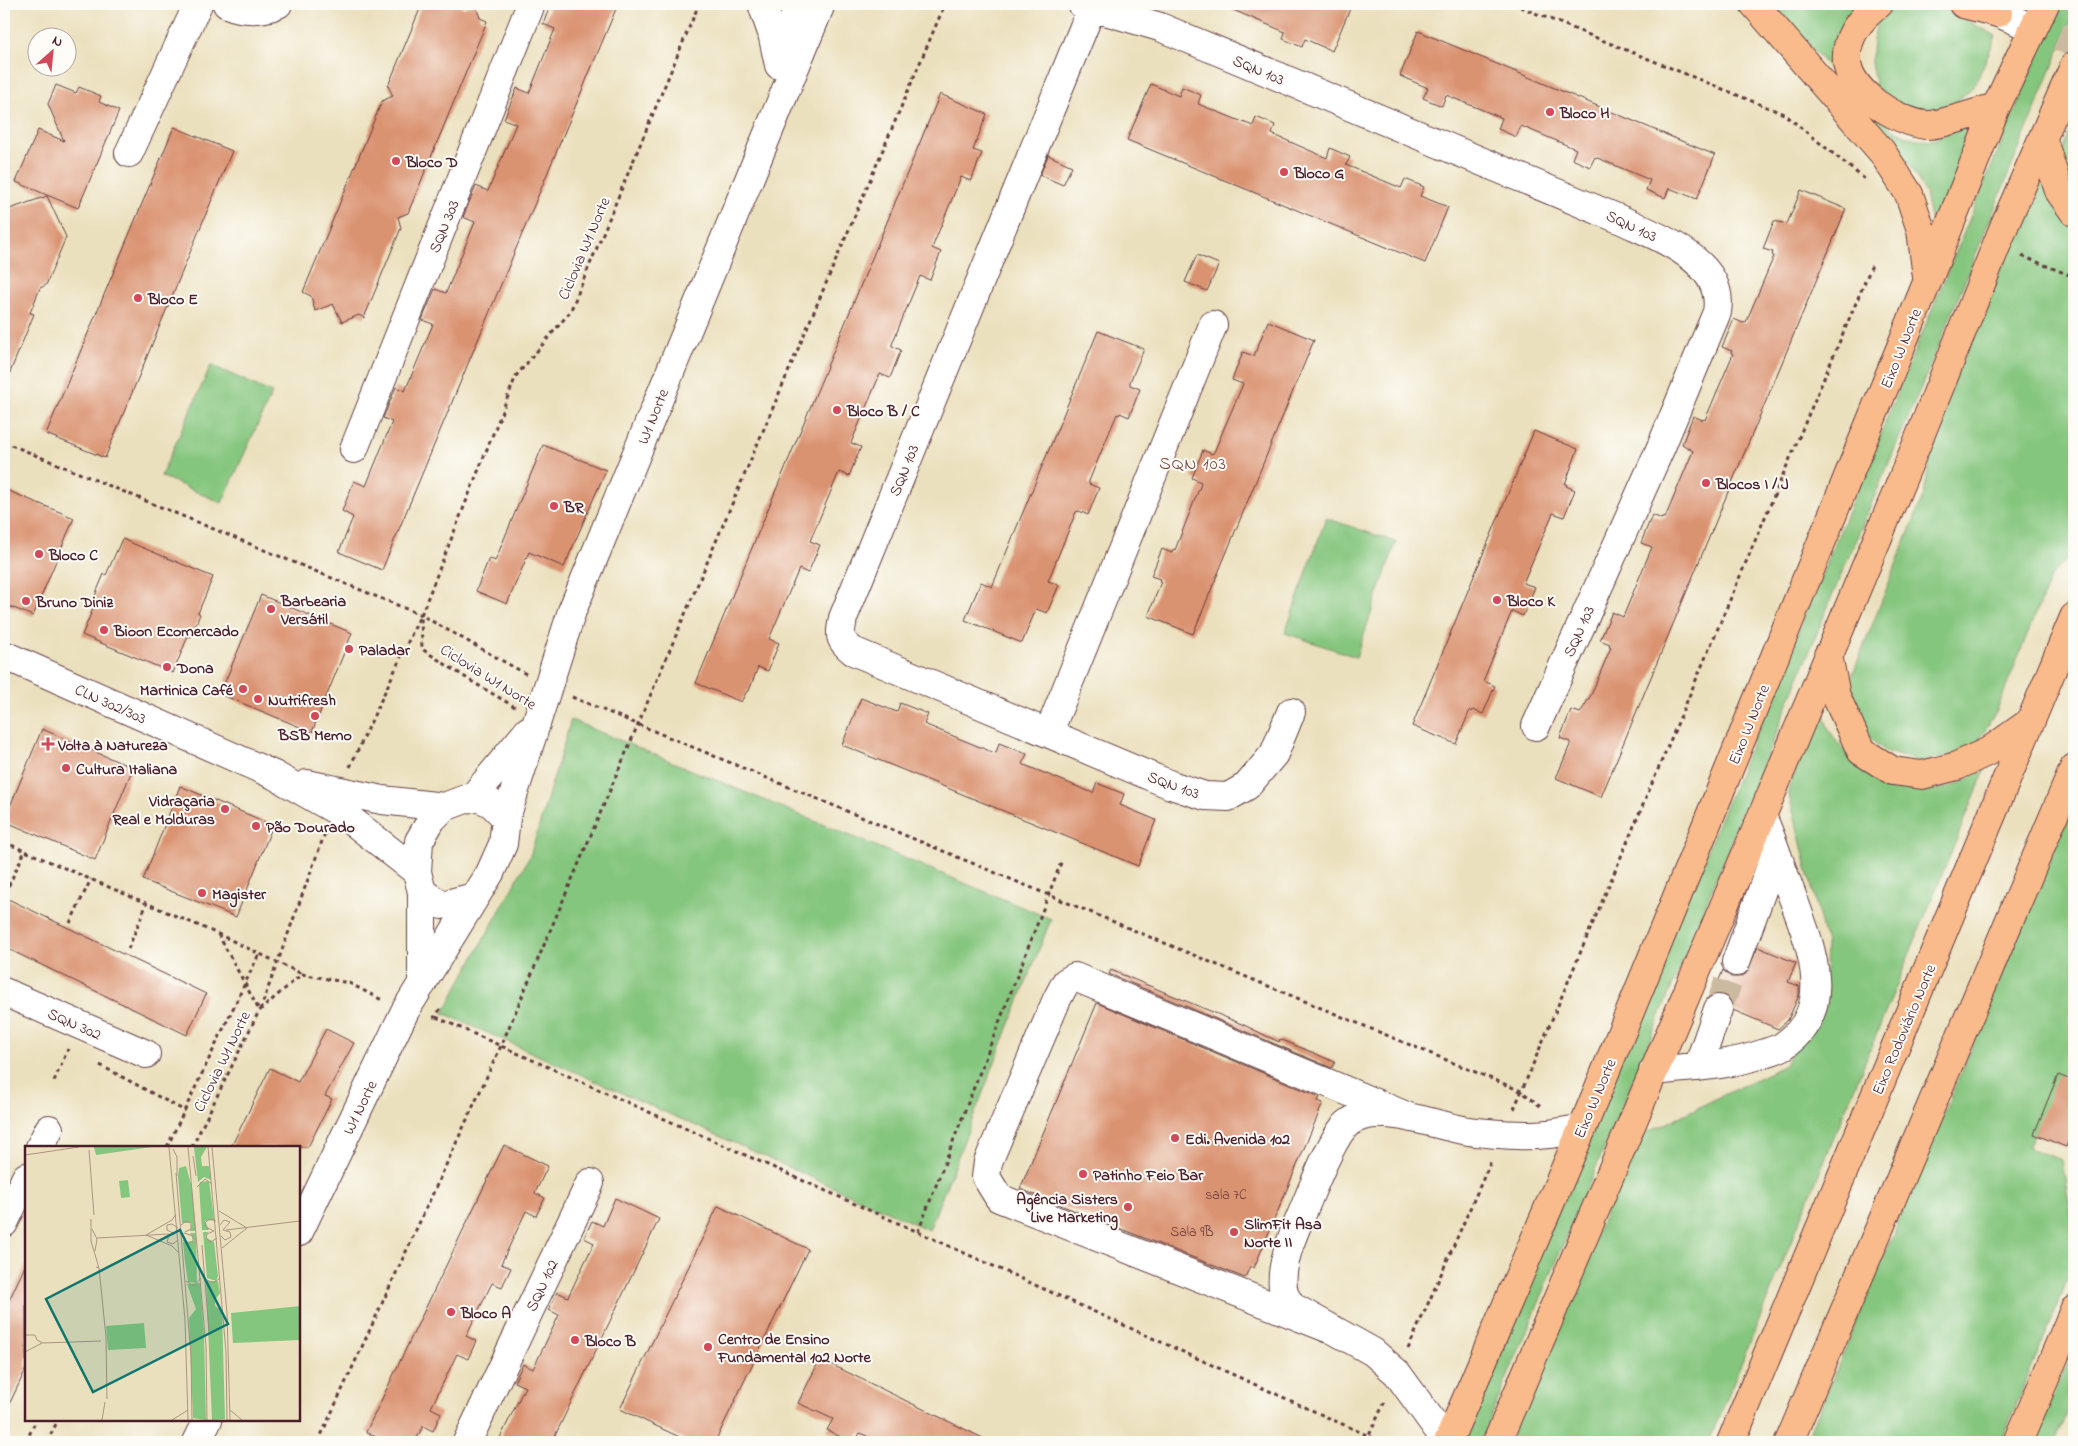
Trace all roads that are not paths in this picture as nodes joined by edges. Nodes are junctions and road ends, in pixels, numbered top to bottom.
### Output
1 (198, 4) edge
2 (227, 4) edge
3 (278, 4) edge
4 (531, 4) edge
5 (762, 4) edge
6 (798, 4) edge
7 (821, 4) edge
8 (1754, 4) edge
9 (1879, 4) edge
10 (1963, 4) edge
11 (2045, 4) edge
12 (1087, 5) edge
13 (1995, 11) tunnel mouth
14 (2074, 66) edge
15 (780, 69) junction
16 (1996, 107) junction
17 (776, 114) junction
18 (2043, 140) junction
19 (129, 153) dead end
20 (2074, 212) edge
21 (1928, 280) junction
22 (1213, 326) dead end
23 (354, 449) dead end
24 (2074, 617) edge
25 (4, 655) edge
26 (1828, 655) junction
27 (1291, 712) dead end
28 (537, 720) junction
29 (2030, 722) junction
30 (1536, 726) dead end
31 (1049, 732) junction
32 (2074, 768) edge
33 (274, 775) junction
34 (474, 796) junction
35 (444, 807) junction
36 (1762, 816) junction
37 (506, 818) junction
38 (1776, 852) junction
39 (419, 882) junction
40 (474, 897) junction
41 (1736, 962) tunnel mouth
42 (422, 984) junction
43 (4, 992) edge
44 (1718, 1010) tunnel mouth
45 (146, 1054) dead end
46 (1698, 1067) junction
47 (1653, 1071) junction
48 (1411, 1118) junction
49 (1576, 1129) junction
50 (25, 1179) edge
51 (590, 1183) dead end
52 (4, 1224) edge
53 (300, 1230) edge
54 (2074, 1310) edge
55 (1330, 1329) junction
56 (208, 1421) edge
57 (197, 1442) edge
58 (467, 1442) edge
59 (1447, 1442) edge
60 (1497, 1442) edge
61 (1731, 1442) edge
62 (1789, 1442) edge
63 (2018, 1442) edge

1 - 19 street
2 - 3 street
4 - 23 street, SQN 303
5 - 15 street
6 - 15 street, W1 Norte
7 - 17 street, W1 Norte
8 - 21 main road
9 - 16 main road
10 - 13 main road
11 - 16 main road, Eixo W Norte
12 - 30 street, SQN 103
12 - 31 street, SQN 103
14 - 18 main road
15 - 17 street, W1 Norte
16 - 21 main road, Eixo W Norte
17 - 28 street, W1 Norte
18 - 20 main road
18 - 26 main road
21 - 49 main road, Eixo W Norte
22 - 31 street
24 - 29 main road, Eixo Rodoviário Norte
25 - 33 street, CLN 302/303
26 - 29 main road
26 - 36 main road
27 - 31 street, SQN 103
28 - 34 street, W1 Norte
28 - 37 street, W1 Norte
29 - 61 main road, Eixo Rodoviário Norte
32 - 62 main road
33 - 35 street, CLN 302/303
33 - 39 street, CLN 302/303
34 - 35 street
34 - 37 street
35 - 39 street
36 - 38 street
36 - 47 main road
37 - 40 street
38 - 41 street
38 - 46 street
39 - 40 street
39 - 42 street
40 - 42 street, W1 Norte
42 - 53 street, W1 Norte
43 - 45 street, SQN 302
44 - 46 street
46 - 47 street
47 - 60 main road
48 - 49 street
48 - 55 street
48 - 55 street
49 - 59 main road, Eixo W Norte
50 - 52 street
51 - 58 street, SQN 102
54 - 63 main road
55 - 59 street
56 - 57 street

